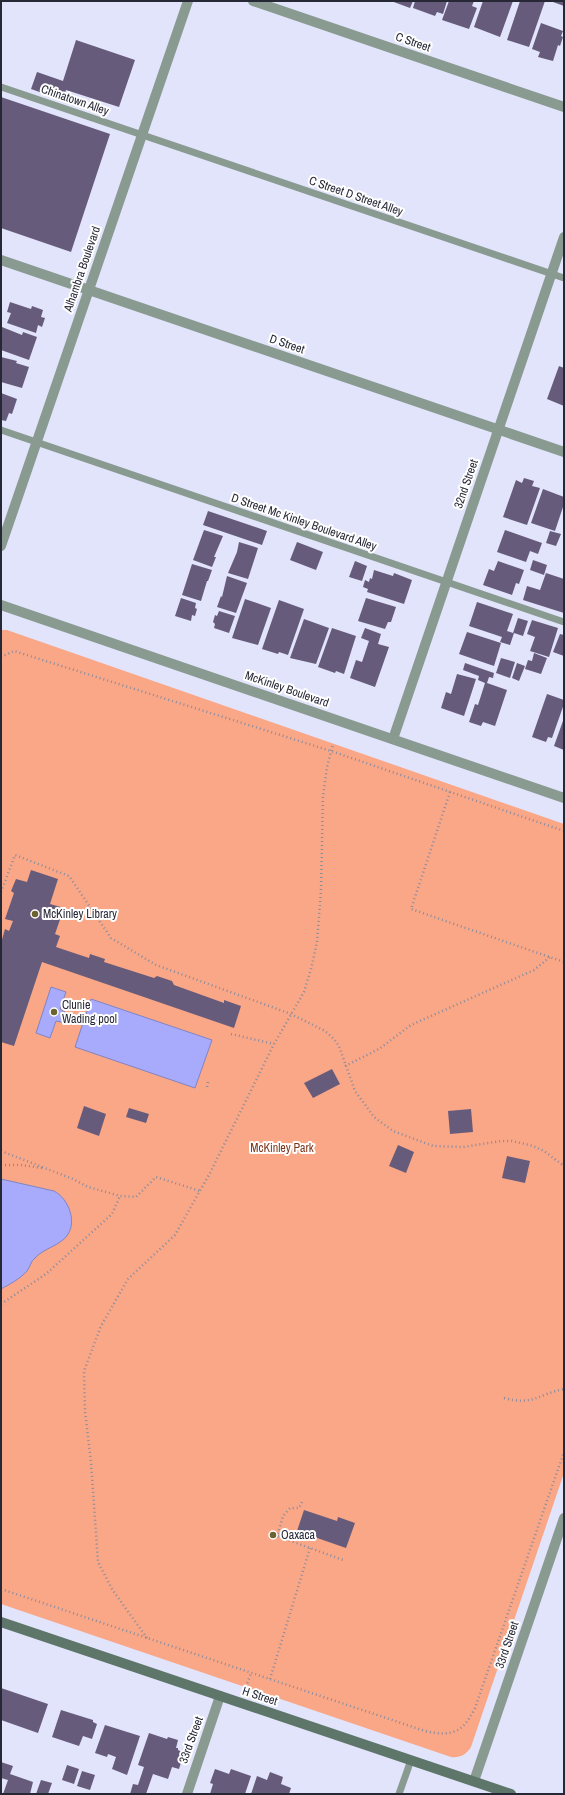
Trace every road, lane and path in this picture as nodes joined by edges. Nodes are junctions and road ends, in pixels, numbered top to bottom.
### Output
1 (188, 1) edge
2 (253, 1) edge
3 (1, 87) edge
4 (564, 107) edge
5 (141, 135) junction
6 (564, 237) edge
7 (1, 260) edge
8 (552, 274) junction
9 (564, 278) edge
10 (89, 290) junction
11 (498, 429) junction
12 (1, 430) edge
13 (37, 442) junction
14 (564, 452) edge
15 (1, 546) edge
16 (446, 582) junction
17 (1, 605) edge
18 (564, 622) edge
19 (1, 657) edge
20 (393, 739) junction
21 (333, 744) dead end
22 (331, 752) junction
23 (450, 792) junction
24 (564, 798) edge
25 (564, 831) edge
26 (1, 892) edge
27 (550, 957) junction
28 (564, 962) edge
29 (291, 1014) junction
30 (231, 1034) dead end
31 (274, 1044) junction
32 (345, 1066) junction
33 (208, 1082) dead end
34 (207, 1087) dead end
35 (1, 1151) edge
36 (1, 1165) edge
37 (564, 1166) edge
38 (51, 1170) junction
39 (200, 1191) junction
40 (120, 1196) junction
41 (1, 1304) edge
42 (564, 1389) edge
43 (504, 1398) dead end
44 (564, 1452) edge
45 (302, 1502) dead end
46 (564, 1518) edge
47 (310, 1548) junction
48 (343, 1560) dead end
49 (1, 1589) edge
50 (1, 1622) edge
51 (147, 1638) junction
52 (251, 1673) junction
53 (270, 1679) junction
54 (246, 1687) dead end
55 (220, 1696) junction
56 (411, 1760) junction
57 (474, 1781) junction
58 (499, 1792) edge
59 (187, 1794) edge
60 (399, 1794) edge
61 (511, 1794) edge

1 - 5 street, Alhambra Boulevard
2 - 4 street, C Street
3 - 5 lane, Chinatown Alley
5 - 8 lane, C Street D Street Alley
5 - 10 street, Alhambra Boulevard
6 - 8 street, 32nd Street
7 - 10 street, D Street
8 - 9 lane, C Street D Street Alley
8 - 11 street, 32nd Street
10 - 11 street, D Street
10 - 13 street, Alhambra Boulevard
11 - 14 street, D Street
11 - 16 street, 32nd Street
12 - 13 lane, D Street Mc Kinley Boulevard Alley
13 - 15 street, Alhambra Boulevard
13 - 16 lane, D Street Mc Kinley Boulevard Alley
16 - 18 lane, D Street Mc Kinley Boulevard Alley
16 - 20 street, 32nd Street
17 - 20 street, McKinley Boulevard
19 - 22 path
20 - 24 street, McKinley Boulevard
21 - 22 path
22 - 23 path
22 - 29 path
23 - 25 path
23 - 27 path
26 - 29 path
27 - 28 path
27 - 32 path
29 - 31 path
29 - 32 path
30 - 31 path
31 - 39 path
32 - 37 path
33 - 34 path
35 - 38 path
36 - 38 path
38 - 40 path
39 - 40 path
39 - 51 path
40 - 41 path
42 - 43 path
44 - 53 path
45 - 47 path
46 - 57 street, 33rd Street
47 - 48 path
47 - 53 path
49 - 51 path
50 - 55 main road, H Street
51 - 52 path
52 - 53 path
52 - 54 path
55 - 56 main road, H Street
55 - 59 street, 33rd Street
56 - 57 main road, H Street
56 - 60 lane
57 - 58 main road, H Street
58 - 61 main road, H Street

